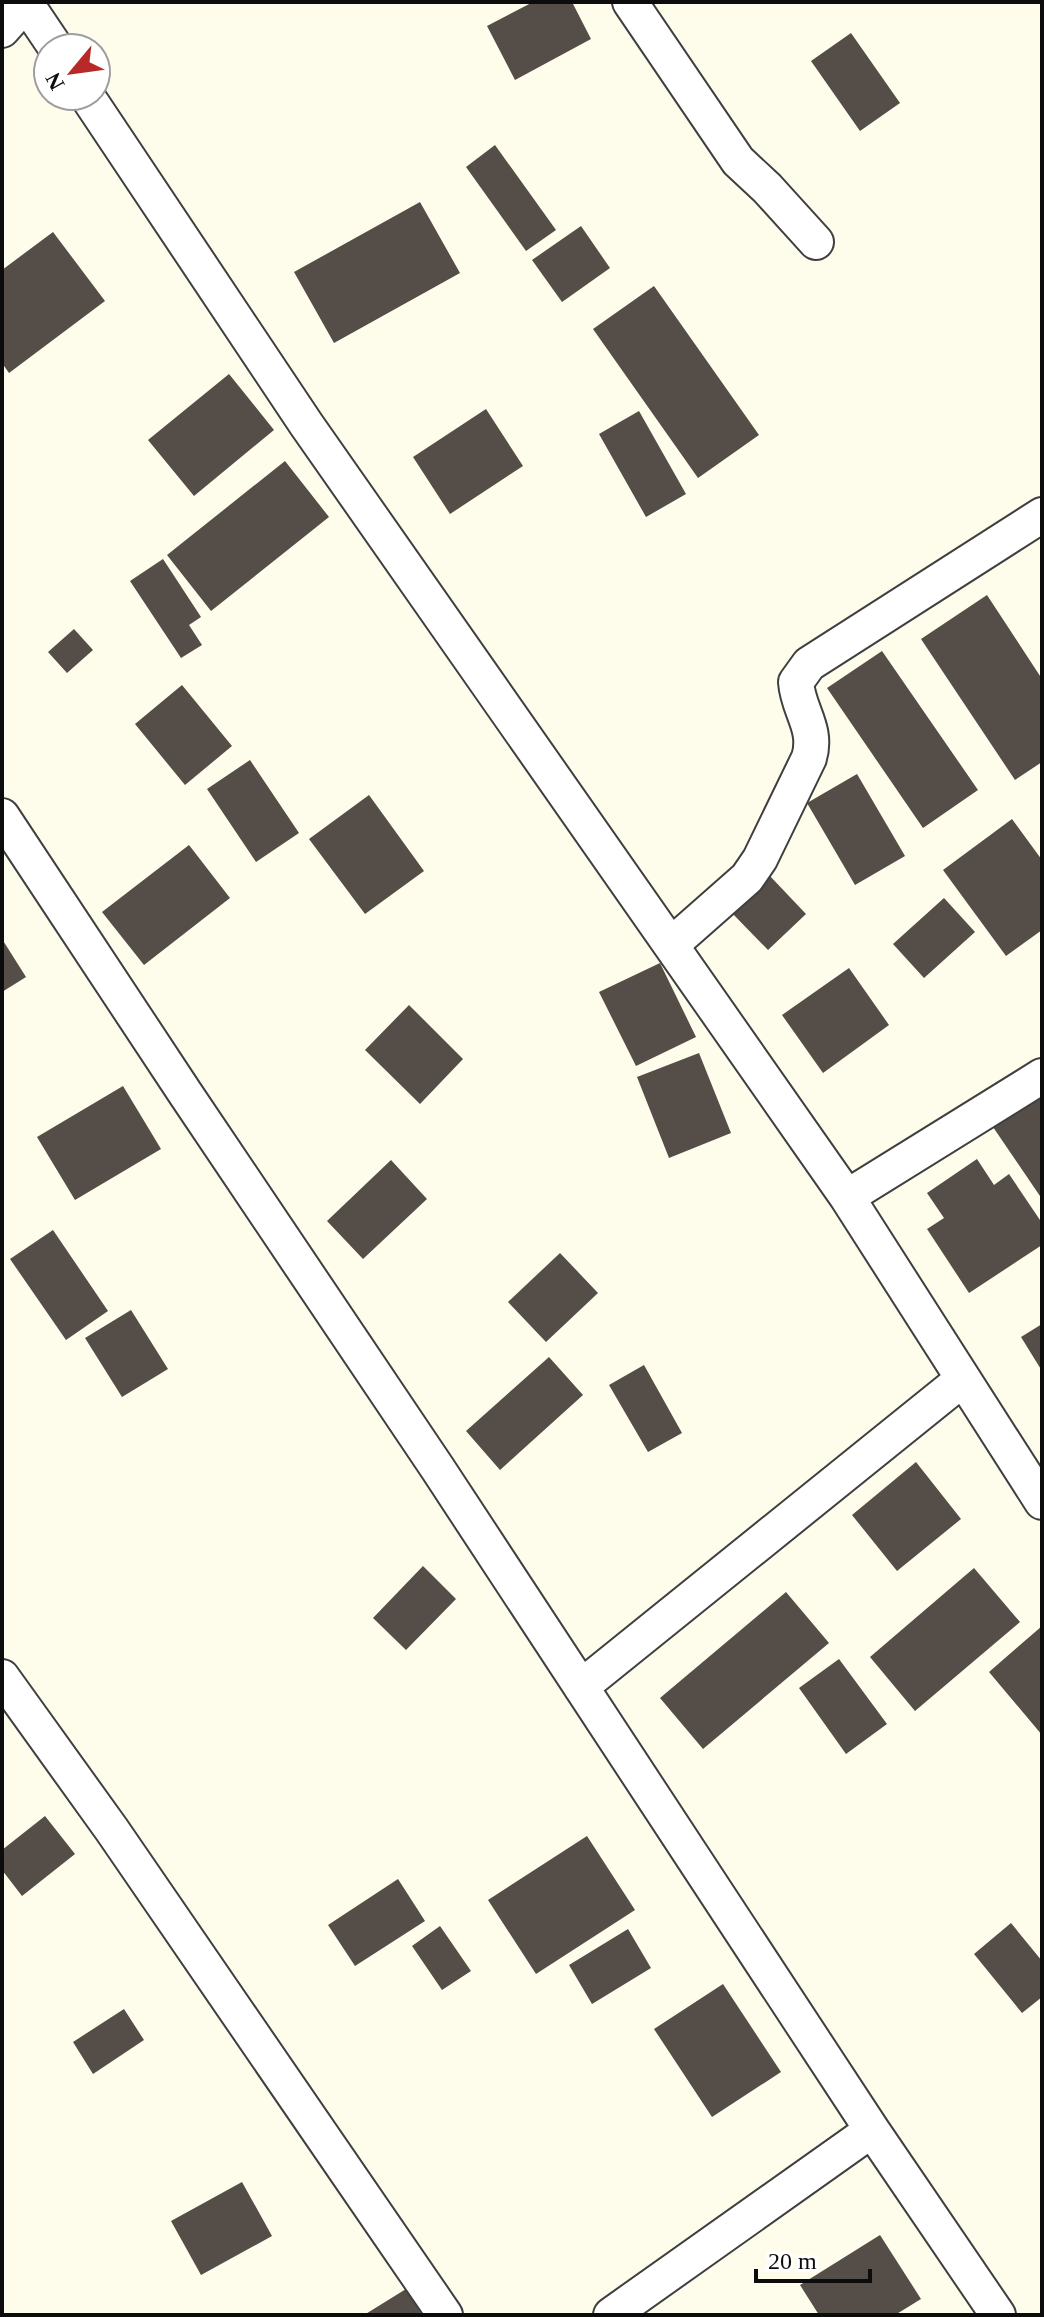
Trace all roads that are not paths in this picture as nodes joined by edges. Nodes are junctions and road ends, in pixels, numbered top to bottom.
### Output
1 (630, 2) edge
2 (26, 3) edge
3 (2, 30) edge
4 (45, 32) edge
5 (98, 112) edge
6 (816, 242) dead end
7 (1042, 515) edge
8 (2, 816) edge
9 (671, 945) junction
10 (1042, 1076) edge
11 (847, 1197) junction
12 (963, 1379) junction
13 (1042, 1502) edge
14 (2, 1677) edge
15 (581, 1687) junction
16 (872, 2130) junction
17 (445, 2315) edge
18 (611, 2315) edge
19 (998, 2315) edge

1 - 6 street
2 - 3 street
2 - 4 street
5 - 9 street
7 - 9 street
8 - 15 street
9 - 11 street
10 - 11 street
11 - 12 street
12 - 13 street
12 - 15 street
14 - 17 street
15 - 16 street
16 - 18 street
16 - 19 street

